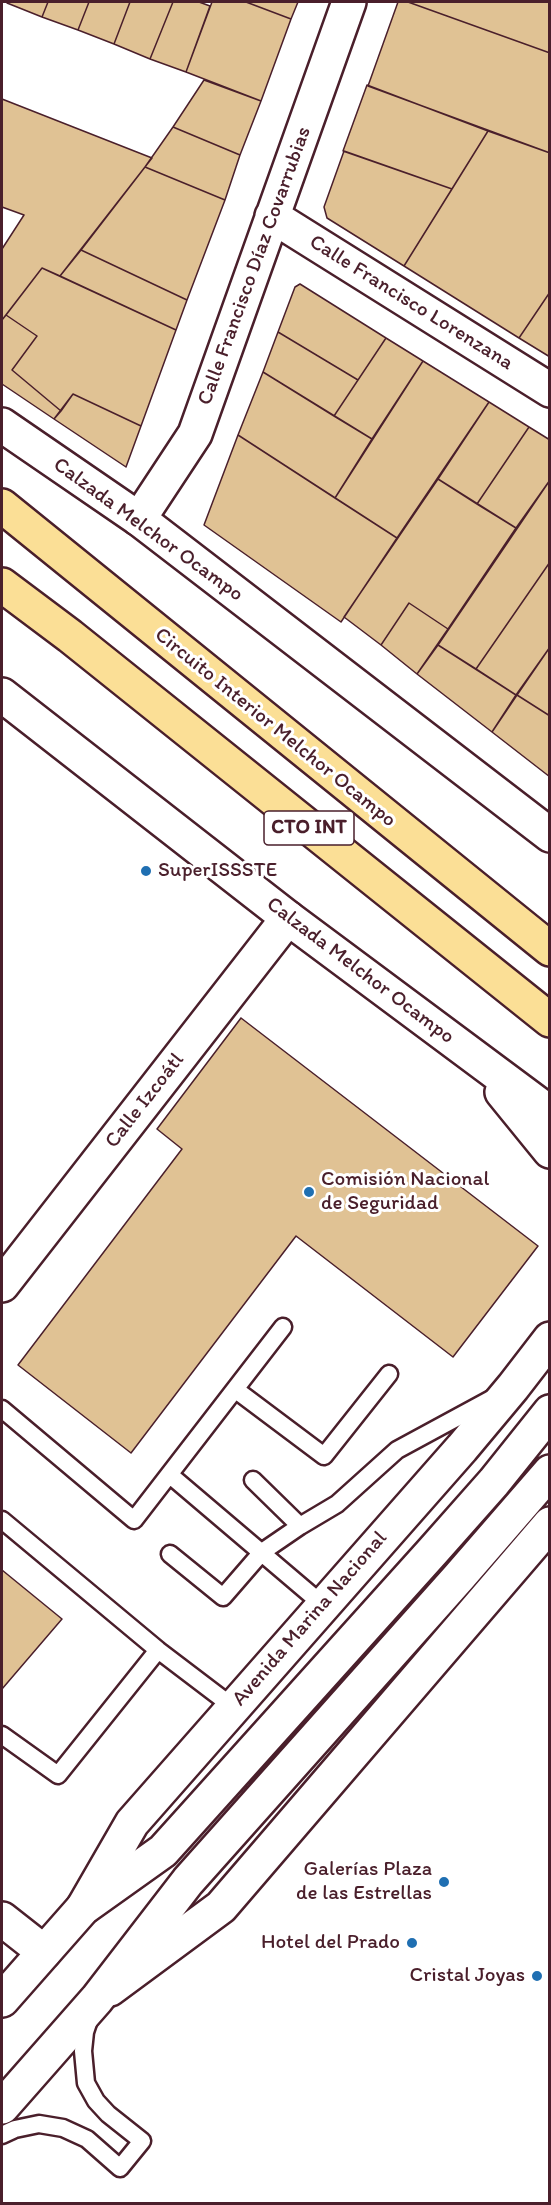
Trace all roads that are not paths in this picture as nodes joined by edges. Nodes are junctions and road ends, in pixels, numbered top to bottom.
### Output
1 (349, 2) edge
2 (272, 216) junction
3 (549, 390) edge
4 (2, 425) edge
5 (2, 506) edge
6 (139, 519) junction
7 (2, 585) edge
8 (2, 695) edge
9 (549, 835) edge
10 (288, 918) junction
11 (549, 949) edge
12 (549, 1020) edge
13 (472, 1055) junction
14 (549, 1113) edge
15 (549, 1151) edge
16 (2, 1285) edge
17 (283, 1328) dead end
18 (549, 1339) edge
19 (389, 1374) dead end
20 (513, 1387) junction
21 (236, 1390) junction
22 (2, 1409) edge
23 (549, 1412) edge
24 (549, 1472) edge
25 (171, 1475) junction
26 (253, 1480) dead end
27 (2, 1520) edge
28 (549, 1524) edge
29 (300, 1526) junction
30 (262, 1552) junction
31 (170, 1554) dead end
32 (323, 1605) junction
33 (158, 1650) junction
34 (232, 1707) junction
35 (2, 1735) edge
36 (83, 1908) junction
37 (2, 1919) edge
38 (44, 1952) junction
39 (97, 1999) junction
40 (2, 2000) edge
41 (2, 2107) edge
42 (2, 2135) edge

1 - 2 main road, Calle Francisco Díaz Covarrubias
2 - 3 main road, Calle Francisco Lorenzana
2 - 6 main road, Calle Francisco Díaz Covarrubias
4 - 6 main road, Calzada Melchor Ocampo
5 - 11 highway, Circuito Interior Melchor Ocampo / CTO INT
6 - 9 main road, Calzada Melchor Ocampo
7 - 12 highway, CTO INT
8 - 10 main road, Calzada Melchor Ocampo
10 - 13 main road, Calzada Melchor Ocampo
10 - 16 main road, Calle Izcoátl
13 - 14 main road, Calzada Melchor Ocampo
13 - 15 main road
17 - 21 lane
18 - 20 main road, Avenida Marina Nacional
19 - 21 lane
20 - 29 lane
20 - 32 main road, Avenida Marina Nacional
21 - 25 lane
22 - 25 lane
23 - 36 main road, Avenida Marina Nacional
24 - 39 main road
25 - 30 lane
26 - 29 lane
27 - 33 lane
28 - 39 main road
29 - 30 lane
30 - 31 lane
30 - 32 lane
32 - 34 main road, Avenida Marina Nacional
33 - 34 lane
33 - 35 lane
34 - 36 main road, Avenida Marina Nacional
36 - 38 main road, Avenida Marina Nacional
37 - 38 main road
38 - 40 main road, Avenida Marina Nacional
39 - 41 main road
39 - 42 lane

